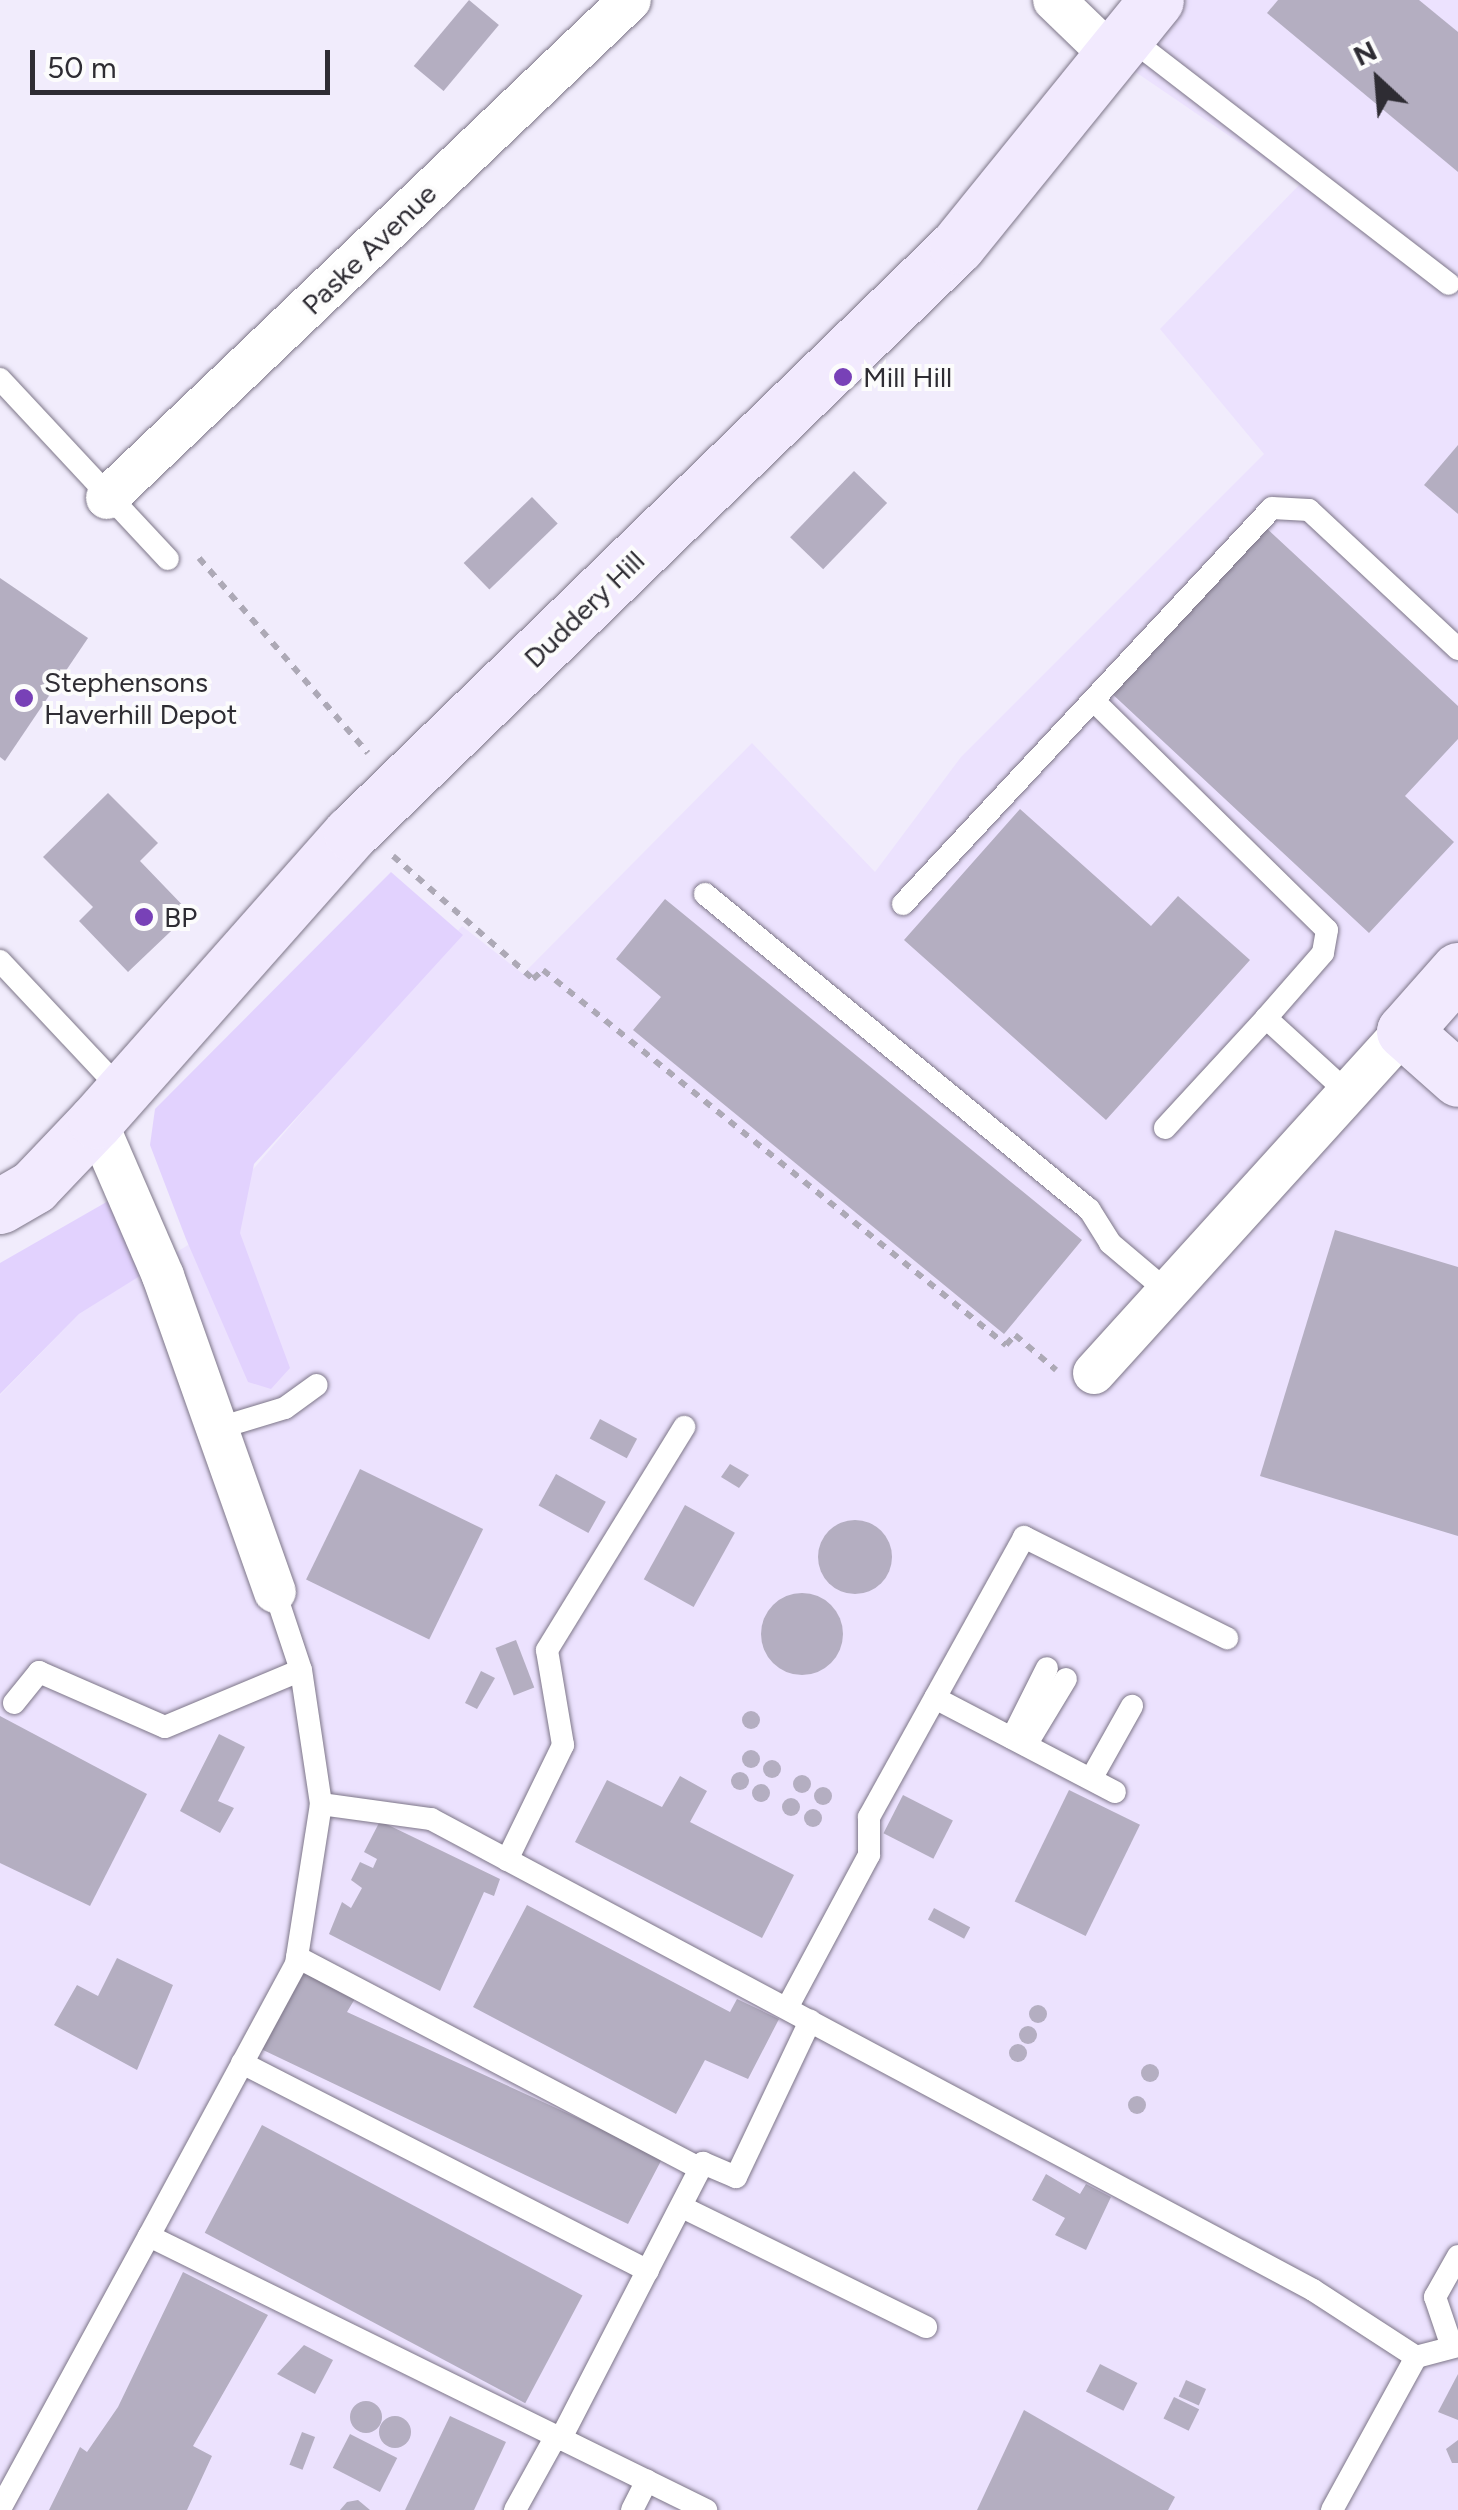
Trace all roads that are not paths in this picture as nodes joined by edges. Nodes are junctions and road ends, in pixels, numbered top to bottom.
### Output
1 (630, 0) edge
2 (1054, 0) edge
3 (1132, 31) edge
4 (1449, 284) dead end
5 (0, 378) edge
6 (107, 498) junction
7 (168, 559) road end
8 (1458, 649) edge
9 (1095, 702) junction
10 (705, 894) dead end
11 (903, 904) dead end
12 (0, 961) edge
13 (1458, 970) edge
14 (1266, 1018) junction
15 (1404, 1030) junction
16 (1458, 1079) edge
17 (1346, 1091) junction
18 (108, 1105) junction
19 (1166, 1128) dead end
20 (0, 1206) edge
21 (1167, 1291) junction
22 (1081, 1370) road end
23 (317, 1384) dead end
24 (684, 1427) dead end
25 (219, 1428) junction
26 (274, 1592) joint
27 (1226, 1638) dead end
28 (301, 1670) junction
29 (1056, 1674) dead end
30 (935, 1698) junction
31 (14, 1704) dead end
32 (1132, 1706) dead end
33 (1019, 1742) junction
34 (1090, 1779) junction
35 (1114, 1792) dead end
36 (321, 1804) junction
37 (507, 1860) junction
38 (296, 1956) junction
39 (786, 2008) junction
40 (810, 2021) junction
41 (242, 2064) junction
42 (700, 2169) junction
43 (682, 2207) junction
44 (149, 2236) junction
45 (1458, 2256) edge
46 (648, 2272) junction
47 (926, 2326) dead end
48 (1455, 2347) edge
49 (1416, 2357) junction
50 (558, 2438) junction
51 (647, 2481) junction
52 (0, 2509) edge
53 (514, 2510) edge
54 (632, 2510) edge
55 (706, 2510) edge
56 (1332, 2510) edge

1 - 6 street, Paske Avenue
2 - 3 street
3 - 4 lane
3 - 18 street, Duddery Hill
5 - 6 lane
6 - 7 lane
8 - 9 lane
9 - 11 lane
9 - 14 lane
10 - 21 lane
12 - 18 lane
13 - 15 street
14 - 17 lane
14 - 19 lane
15 - 16 street
15 - 17 street
17 - 21 street
18 - 20 street, Duddery Hill
18 - 25 street
21 - 22 street
23 - 25 lane
24 - 37 lane
25 - 26 street
26 - 28 lane
27 - 30 lane
28 - 31 lane
28 - 36 lane
29 - 33 lane
30 - 33 lane
30 - 39 lane
32 - 34 lane
33 - 34 lane
34 - 35 lane
36 - 37 lane
36 - 38 lane
37 - 39 lane
38 - 41 lane
38 - 42 lane
39 - 40 lane
40 - 42 lane
40 - 49 lane
41 - 44 lane
41 - 46 lane
42 - 43 lane
43 - 46 lane
43 - 47 lane
44 - 50 lane
44 - 52 lane
45 - 48 lane
46 - 50 lane
48 - 49 lane
49 - 56 lane
50 - 51 lane
50 - 53 lane
51 - 54 lane
51 - 55 lane

